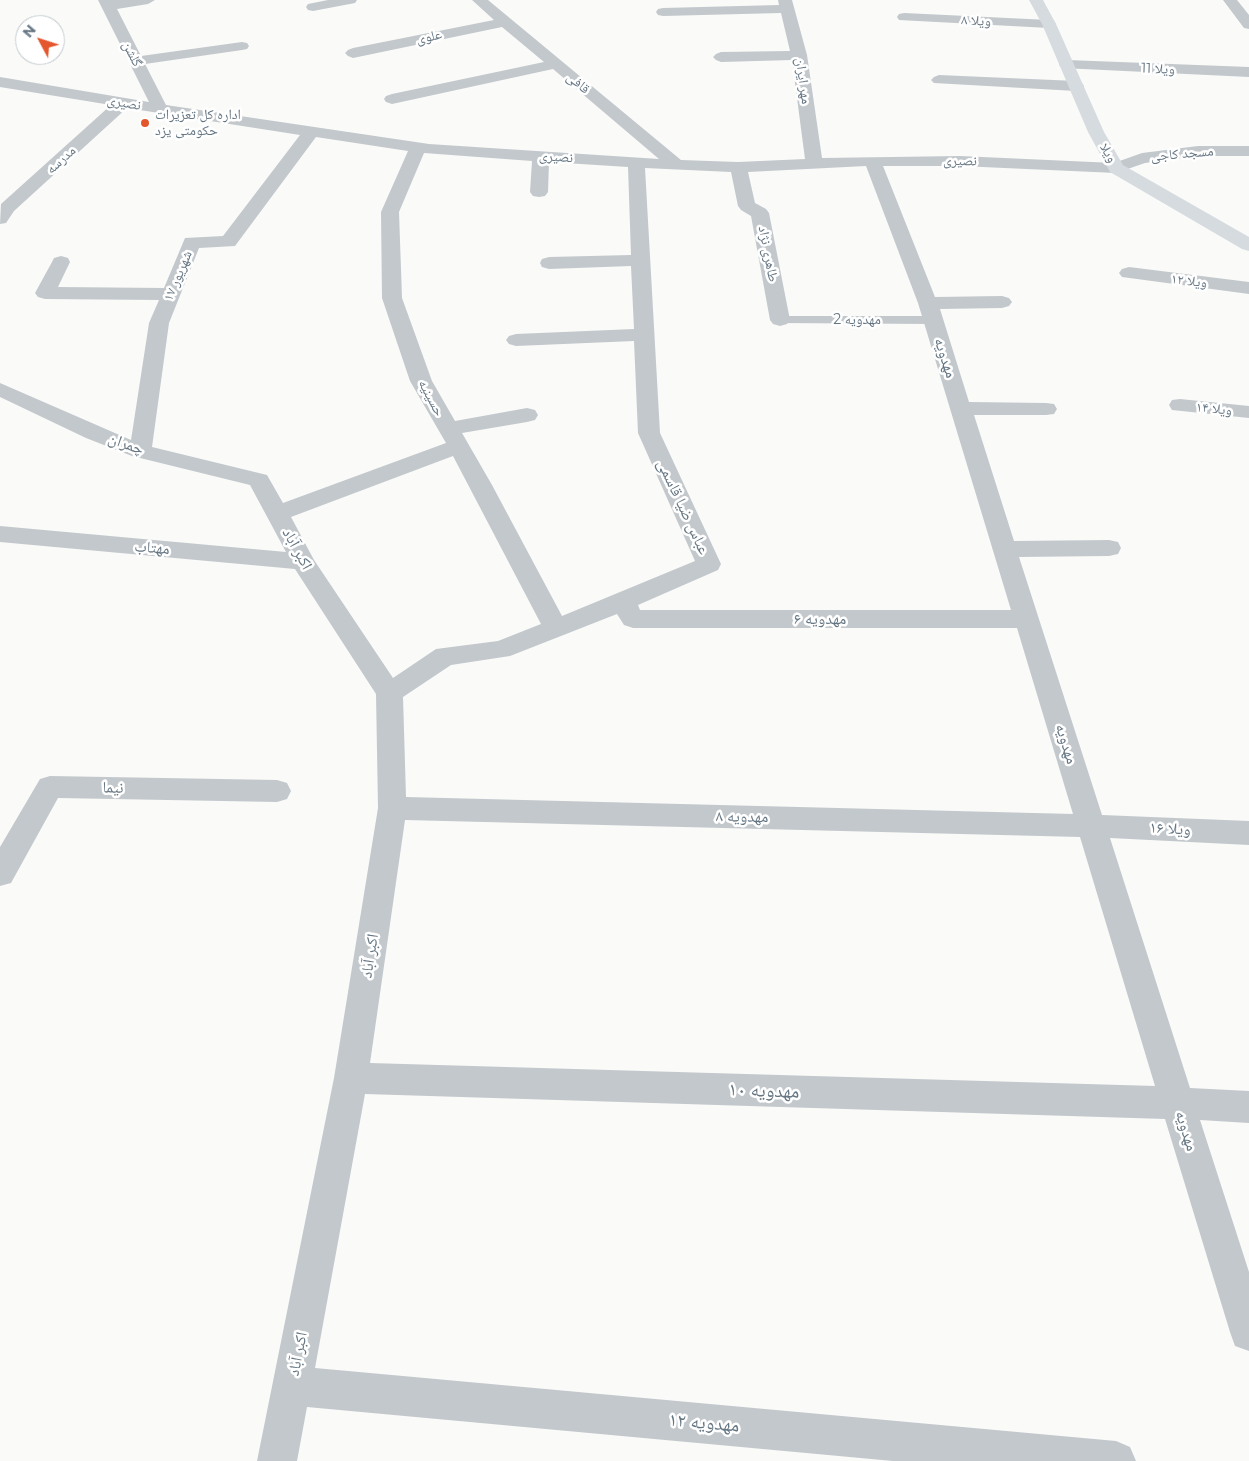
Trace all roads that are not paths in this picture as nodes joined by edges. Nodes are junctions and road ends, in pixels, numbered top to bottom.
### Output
1 (148, 0) edge
2 (350, 0) edge
3 (479, 0) edge
4 (1036, 0) edge
5 (1230, 0) edge
6 (106, 3) edge
7 (786, 5) edge
8 (313, 7) dead end
9 (663, 12) dead end
10 (904, 17) dead end
11 (505, 22) junction
12 (1049, 24) junction
13 (1249, 25) edge
14 (242, 46) dead end
15 (353, 53) dead end
16 (799, 55) junction
17 (721, 57) dead end
18 (136, 61) junction
19 (556, 64) junction
20 (1066, 65) junction
21 (1249, 72) edge
22 (939, 80) dead end
23 (0, 82) edge
24 (1076, 86) junction
25 (392, 99) dead end
26 (124, 102) junction
27 (160, 109) junction
28 (311, 132) junction
29 (418, 147) junction
30 (1249, 151) edge
31 (541, 156) junction
32 (872, 160) junction
33 (636, 162) junction
34 (814, 163) junction
35 (677, 165) junction
36 (738, 167) junction
37 (1116, 168) junction
38 (539, 192) dead end
39 (2, 212) edge
40 (1249, 245) edge
41 (641, 260) junction
42 (61, 262) dead end
43 (549, 263) dead end
44 (1129, 274) dead end
45 (1249, 288) edge
46 (171, 294) junction
47 (1002, 302) dead end
48 (931, 311) junction
49 (780, 320) joint
50 (644, 335) junction
51 (516, 340) dead end
52 (0, 389) edge
53 (1180, 405) dead end
54 (961, 408) junction
55 (1046, 409) dead end
56 (1249, 412) edge
57 (527, 415) dead end
58 (453, 438) junction
59 (140, 451) junction
60 (259, 480) joint
61 (277, 514) junction
62 (0, 534) edge
63 (1110, 548) dead end
64 (1005, 549) junction
65 (303, 562) junction
66 (623, 602) junction
67 (1027, 619) junction
68 (556, 629) junction
69 (389, 693) junction
70 (277, 791) dead end
71 (392, 808) junction
72 (1091, 826) junction
73 (1249, 833) edge
74 (0, 874) edge
75 (351, 1078) junction
76 (1178, 1103) junction
77 (1249, 1107) edge
78 (1249, 1332) edge
79 (291, 1386) junction
80 (276, 1461) edge
81 (1116, 1461) edge

1 - 6 street
2 - 8 street
3 - 11 street, قافی
4 - 12 street, ویلا
5 - 13 street
6 - 18 street, گلشن
7 - 9 street
7 - 16 street, مهر ایران
10 - 12 street, ویلا ۸
11 - 15 street, علوی
11 - 19 street, قافی
12 - 20 street, ویلا
14 - 18 street
16 - 17 street
16 - 34 street, مهر ایران
18 - 27 street, گلشن
19 - 25 street
19 - 35 street, قافی
20 - 21 street, ویلا 11
20 - 24 street, ویلا
22 - 24 street
23 - 26 street, نصیری
24 - 37 street, ویلا
26 - 27 street, نصیری
26 - 39 street, مدرسه
27 - 28 street, نصیری
28 - 29 street, نصیری
28 - 46 street, ۱۷ شهریور
29 - 31 street, نصیری
29 - 58 street, حسینیه
30 - 37 street, مسجد کاجی
31 - 33 street, نصیری
31 - 38 street
32 - 34 street, نصیری
32 - 37 street, نصیری
32 - 48 street, مهدویه
33 - 35 street, نصیری
33 - 41 street, عباس ضیا قاسمی
34 - 36 street, نصیری
35 - 36 street, نصیری
36 - 49 street, طاهری نژاد
37 - 40 street, ویلا
41 - 43 street
41 - 50 street, عباس ضیا قاسمی
42 - 46 street
44 - 45 street, ویلا ۱۲
46 - 59 street, ۱۷ شهریور
47 - 48 street
48 - 49 lane, مهدویه 2
48 - 54 street, مهدویه
50 - 51 street
50 - 66 street, عباس ضیا قاسمی
52 - 59 street, چمران
53 - 56 street, ویلا ۱۴
54 - 55 street
54 - 64 street, مهدویه
57 - 58 street
58 - 61 street
58 - 68 street, حسینیه
59 - 60 street, چمران
60 - 61 street, اکبر آباد
61 - 65 street, اکبر آباد
62 - 65 street, مهتاب
63 - 64 street
64 - 67 street, مهدویه
65 - 69 street, اکبر آباد
66 - 67 street, مهدویه ۶
66 - 68 street, عباس ضیا قاسمی
67 - 72 street, مهدویه
68 - 69 street, عباس ضیا قاسمی
69 - 71 street, اکبر آباد
70 - 74 street, نیما
71 - 72 street, مهدویه ۸
71 - 75 street, اکبر آباد
72 - 73 street, ویلا ۱۶
72 - 76 street, مهدویه
75 - 76 street, مهدویه ۱۰
75 - 79 street, اکبر آباد
76 - 77 street, مهدویه ۱۰
76 - 78 street, مهدویه
79 - 80 street, اکبر آباد
79 - 81 street, مهدویه ۱۲

